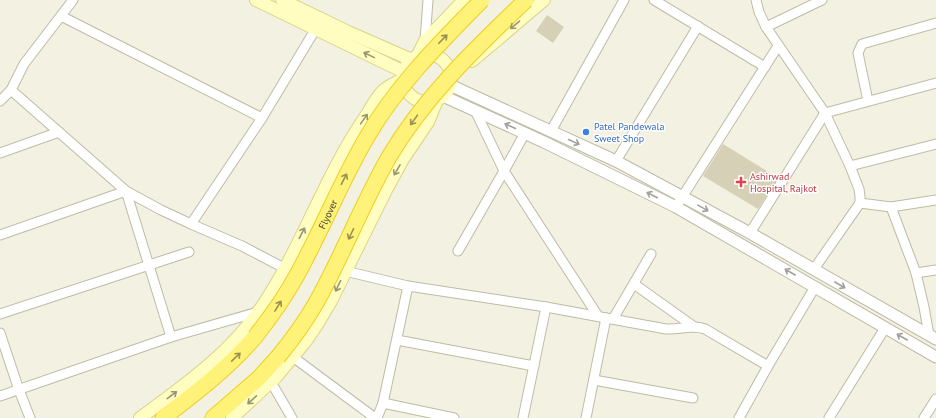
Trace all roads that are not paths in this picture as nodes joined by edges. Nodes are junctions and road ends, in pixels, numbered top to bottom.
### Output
1 (72, 0) edge
2 (256, 0) edge
3 (282, 0) edge
4 (428, 0) edge
5 (464, 0) edge
6 (482, 0) edge
7 (526, 0) edge
8 (544, 0) edge
9 (624, 0) edge
10 (654, 0) edge
11 (756, 0) edge
12 (822, 0) edge
13 (61, 16) junction
14 (936, 22) edge
15 (319, 24) junction
16 (698, 26) junction
17 (766, 27) junction
18 (425, 41) junction
19 (778, 46) junction
20 (415, 58) junction
21 (765, 67) junction
22 (404, 76) junction
23 (450, 82) junction
24 (936, 83) edge
25 (11, 90) junction
26 (440, 98) junction
27 (0, 101) edge
28 (868, 101) junction
29 (475, 110) junction
30 (825, 113) junction
31 (262, 118) junction
32 (551, 130) junction
33 (59, 132) junction
34 (525, 133) junction
35 (936, 144) edge
36 (0, 153) edge
37 (616, 161) junction
38 (850, 166) junction
39 (504, 171) junction
40 (126, 191) junction
41 (682, 197) junction
42 (936, 200) edge
43 (860, 203) junction
44 (676, 207) junction
45 (891, 207) junction
46 (191, 224) junction
47 (750, 233) junction
48 (0, 235) edge
49 (458, 251) dead end
50 (189, 252) dead end
51 (651, 254) dead end
52 (149, 266) junction
53 (284, 268) junction
54 (814, 269) junction
55 (936, 270) edge
56 (345, 271) junction
57 (916, 273) junction
58 (634, 284) junction
59 (408, 286) junction
60 (815, 287) junction
61 (546, 307) junction
62 (258, 312) junction
63 (0, 314) edge
64 (606, 318) junction
65 (693, 326) junction
66 (885, 328) junction
67 (0, 333) edge
68 (171, 337) junction
69 (932, 337) edge
70 (397, 340) junction
71 (286, 357) junction
72 (936, 357) edge
73 (534, 366) junction
74 (768, 366) junction
75 (594, 380) junction
76 (271, 382) junction
77 (19, 390) junction
78 (0, 396) edge
79 (693, 398) dead end
80 (936, 398) edge
81 (383, 403) junction
82 (30, 418) edge
83 (140, 418) edge
84 (163, 418) edge
85 (213, 418) edge
86 (232, 418) edge
87 (292, 418) edge
88 (376, 418) edge
89 (454, 418) edge
90 (524, 418) edge
91 (586, 418) edge
92 (740, 418) edge
93 (829, 418) edge
94 (924, 418) edge

1 - 13 street
2 - 15 main road
3 - 15 main road
4 - 18 street
5 - 18 main road
84 -> 6 highway, Flyover, bridge
7 -> 71 highway, bridge
8 -> 23 main road
9 - 32 street
10 - 16 street
11 - 17 street
12 - 17 street
13 - 25 street
13 - 31 street
14 - 28 street
15 - 20 main road
22 -> 15 main road
15 - 31 street
16 - 21 street
16 - 37 street
17 - 19 street
18 - 20 main road
19 - 21 street
19 - 30 street
20 - 22 main road
20 - 23 main road
21 - 41 street
22 - 26 main road
53 -> 22 main road
23 - 26 main road
23 - 32 street
24 - 28 street
25 - 27 street
25 - 33 street
26 - 29 street
26 -> 56 main road
28 - 30 street
34 -> 29 street
29 - 39 street
30 - 38 street
30 - 47 street
31 - 46 street
32 -> 37 street
33 - 36 street
33 - 40 street
34 - 39 street
44 -> 34 street
35 - 38 street
37 - 41 street
38 - 43 street
39 - 49 street
39 - 64 street
40 - 46 street
40 - 48 street
40 - 52 street
41 - 44 street
41 -> 47 street
42 - 45 street
43 - 45 street
43 - 54 street
60 -> 44 street
45 - 57 street
46 - 53 street
47 - 54 street
50 - 52 street
51 - 58 street
52 - 63 street
52 - 68 street
53 - 62 main road
54 -> 69 street
55 - 57 street
56 - 59 street
56 -> 71 main road
57 - 69 street
58 - 64 street
58 - 65 street
59 - 61 street
59 - 70 street
60 - 66 street
60 - 74 street
61 - 64 street
61 - 73 street
62 - 68 street
83 -> 62 main road
64 - 65 street
64 - 75 street
65 - 74 street
72 -> 66 street
66 - 93 street
67 - 77 street
68 - 77 street
70 - 73 street
70 - 81 street
71 - 76 main road
71 - 85 highway
71 - 88 street
73 - 90 street
74 - 92 street
75 - 79 street
75 - 91 street
76 -> 86 main road
76 - 87 street
77 - 78 street
77 - 82 street
80 - 94 street
81 - 88 street
81 - 89 street

